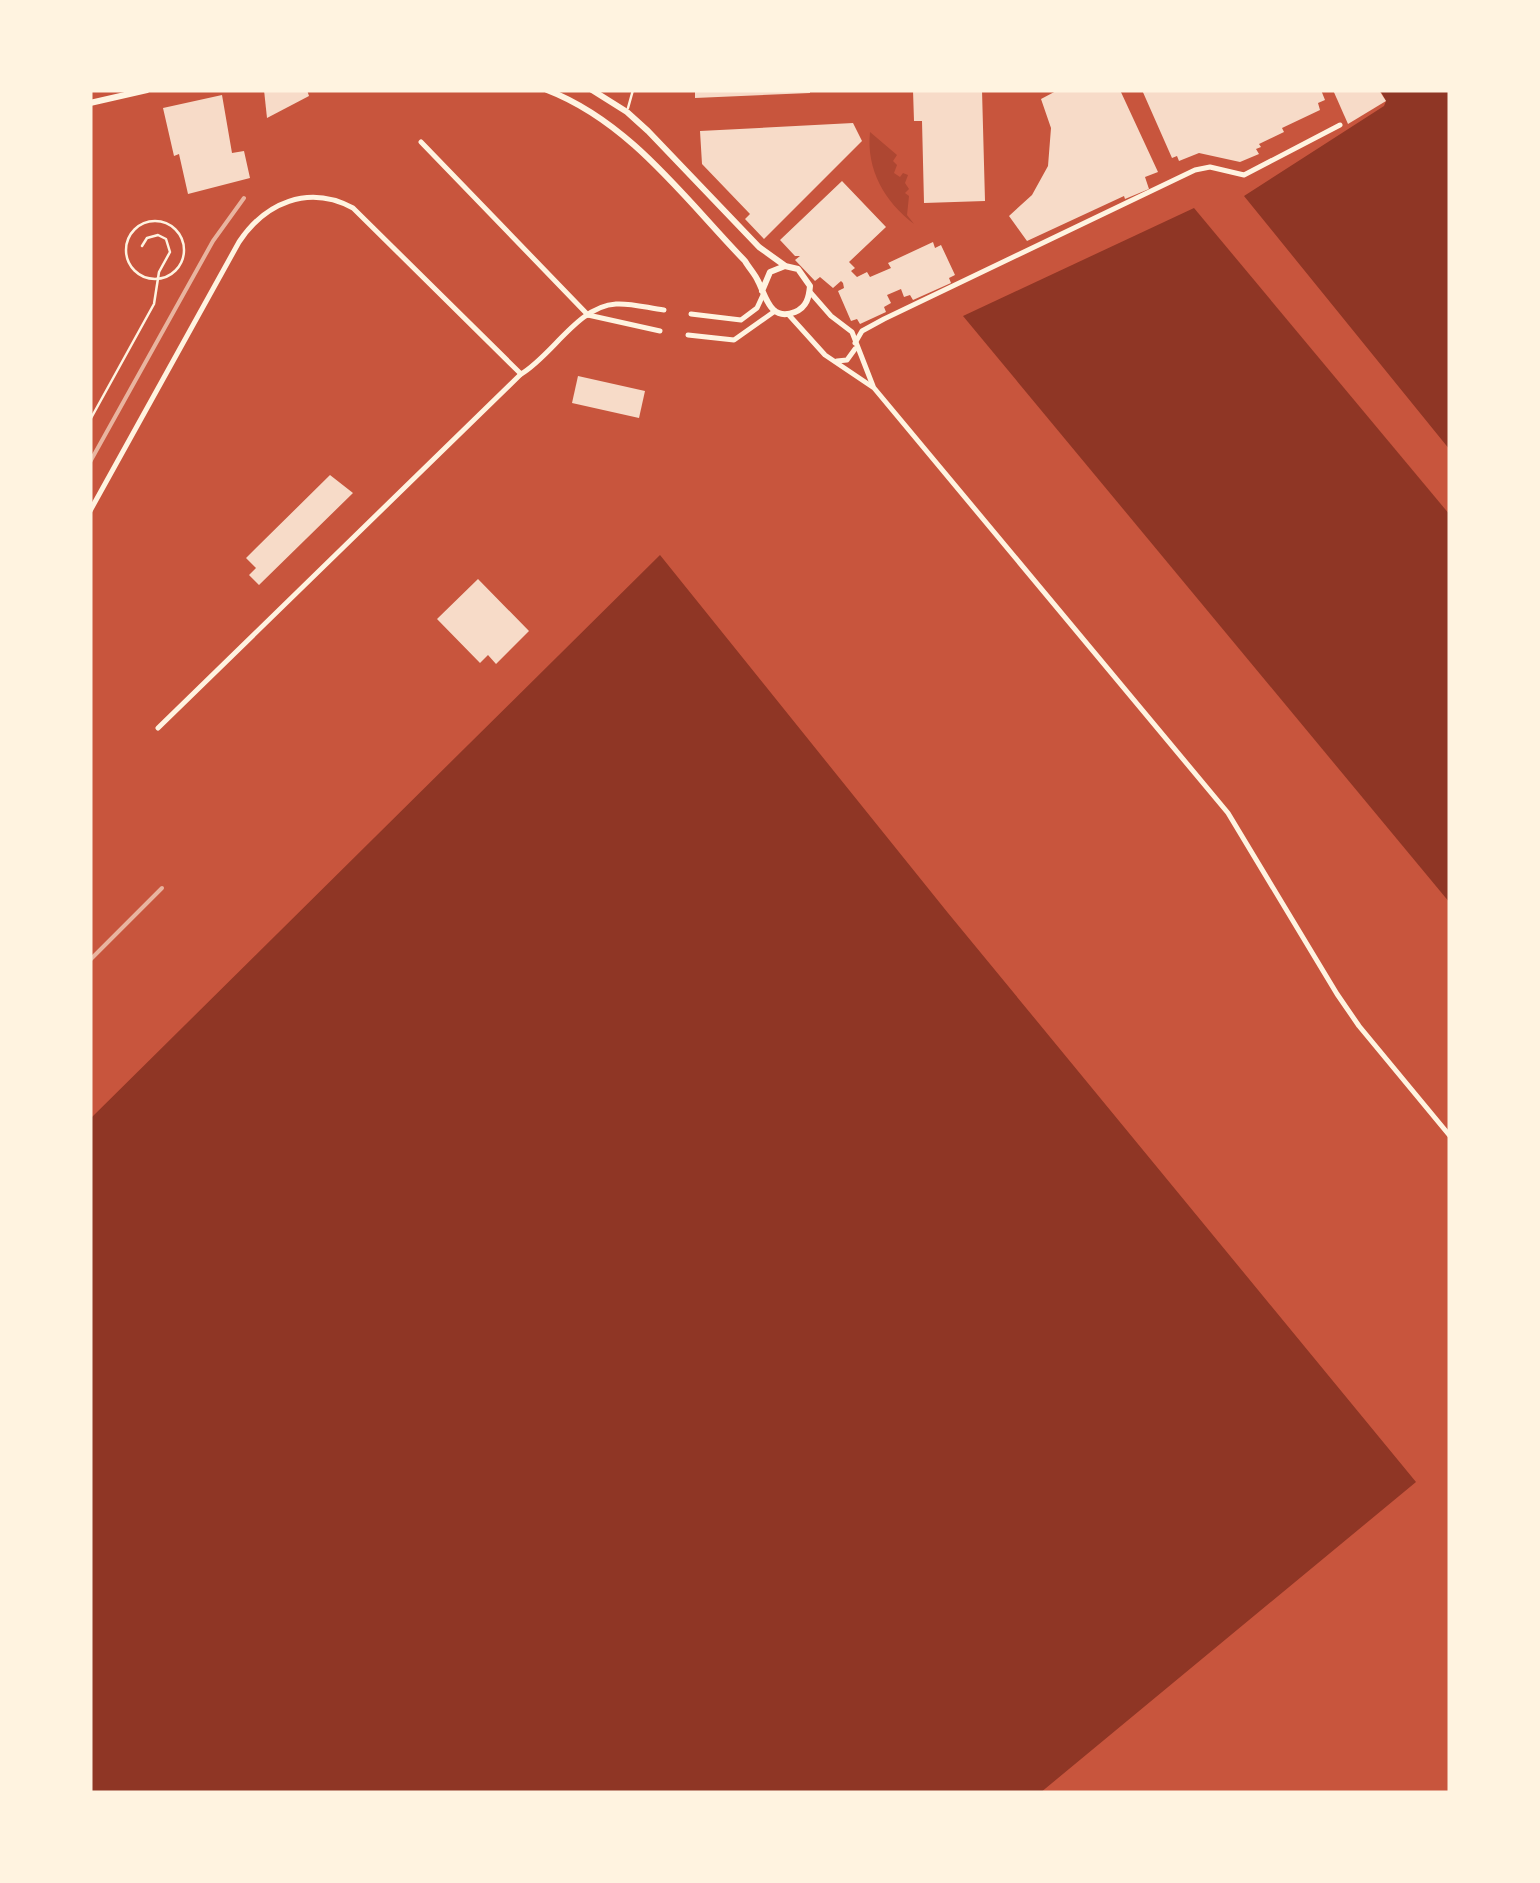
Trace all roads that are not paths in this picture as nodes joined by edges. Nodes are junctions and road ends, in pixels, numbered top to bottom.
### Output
1 (147, 90) edge
2 (548, 90) edge
3 (592, 90) edge
4 (634, 90) edge
5 (90, 103) edge
6 (628, 112) junction
7 (1340, 125) dead end
8 (421, 142) dead end
9 (142, 246) dead end
10 (785, 266) junction
11 (157, 280) junction
12 (810, 292) junction
13 (762, 293) junction
14 (664, 310) dead end
15 (774, 310) junction
16 (691, 314) dead end
17 (788, 314) junction
18 (588, 315) junction
19 (660, 330) dead end
20 (688, 335) dead end
21 (856, 344) junction
22 (837, 361) junction
23 (522, 374) junction
24 (874, 388) junction
25 (90, 420) edge
26 (90, 511) edge
27 (158, 728) dead end
28 (1450, 1136) edge

1 - 5 street
2 - 13 street
3 - 6 street
4 - 6 lane
6 - 10 street
7 - 21 street
8 - 18 street
9 - 11 lane
10 - 12 street
10 - 13 street
11 - 11 lane
11 - 25 lane
12 - 17 street
12 - 21 street
13 - 15 street
13 - 16 street
14 - 18 street
15 - 17 street
15 - 20 street
17 - 22 street
18 - 19 street
18 - 23 street
21 - 22 street
21 - 24 street
22 - 24 street
23 - 26 street
23 - 27 street
24 - 28 street

